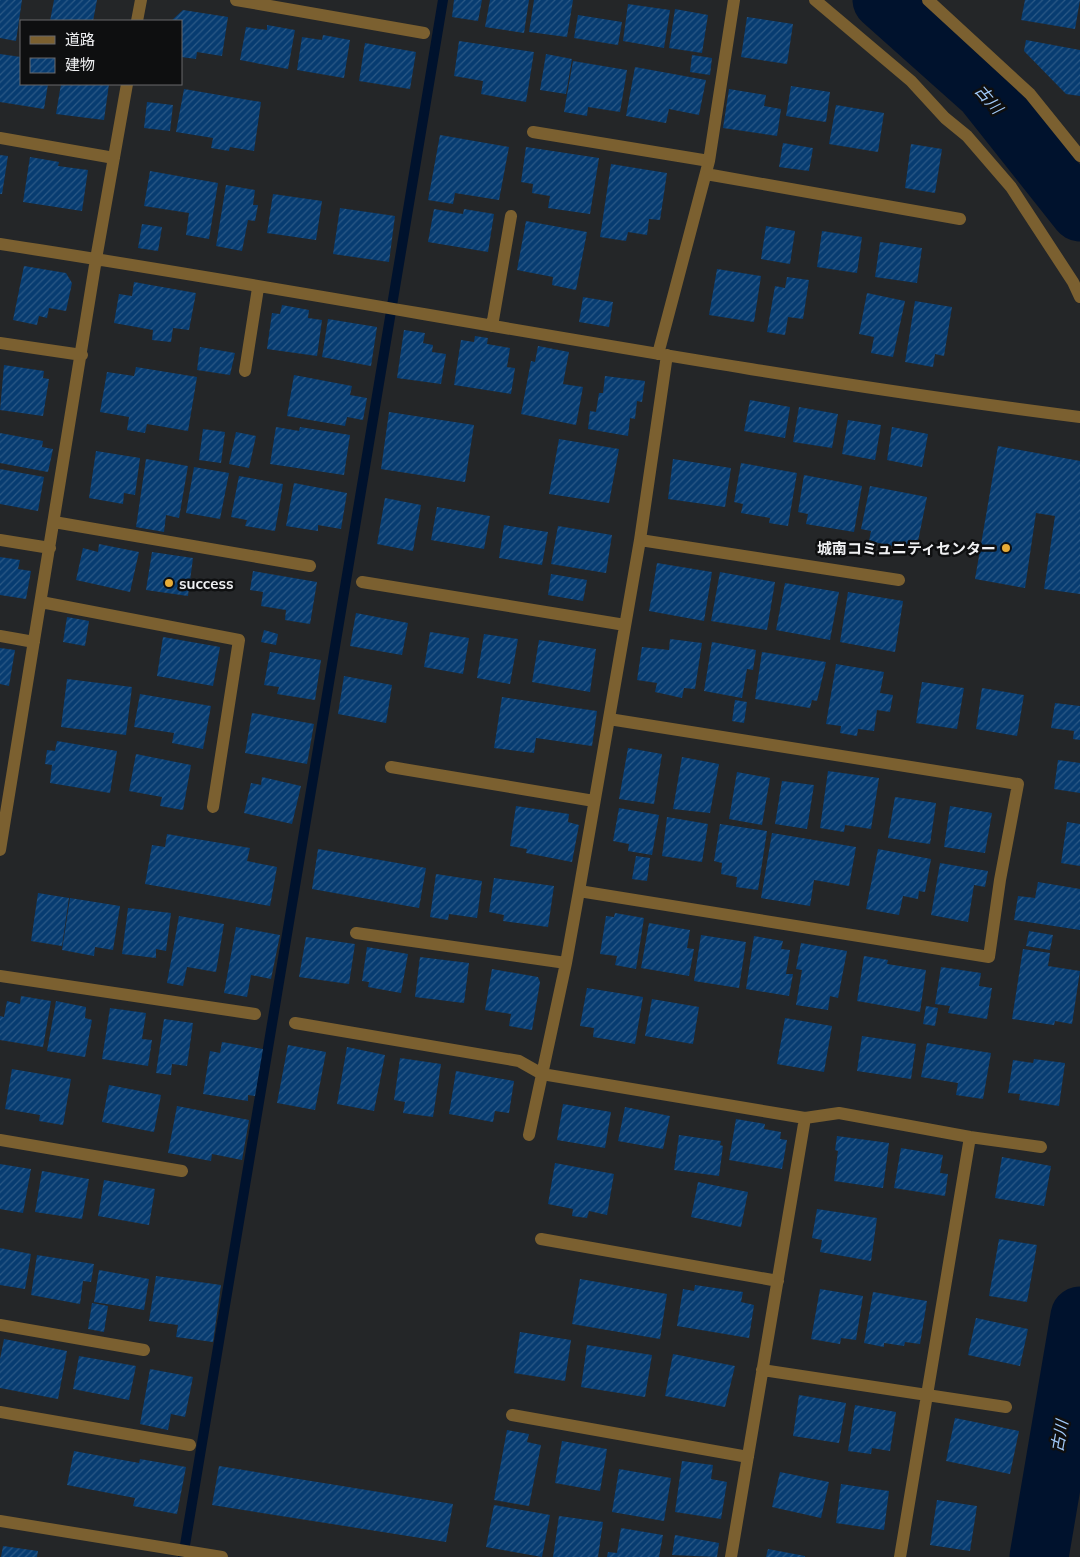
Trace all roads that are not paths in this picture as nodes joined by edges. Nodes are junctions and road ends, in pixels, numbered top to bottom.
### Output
1 (141, 0) edge
2 (236, 0) edge
3 (734, 0) edge
4 (814, 0) edge
5 (928, 0) edge
6 (137, 20) edge
7 (424, 33) dead end
8 (127, 85) edge
9 (533, 132) dead end
10 (0, 138) edge
11 (1080, 156) edge
12 (114, 158) junction
13 (709, 161) junction
14 (706, 174) junction
15 (511, 216) dead end
16 (960, 219) dead end
17 (0, 244) edge
18 (96, 259) junction
19 (258, 288) junction
20 (1080, 297) edge
21 (492, 326) junction
22 (0, 343) edge
23 (663, 354) junction
24 (82, 355) junction
25 (245, 370) dead end
26 (1080, 417) edge
27 (54, 522) junction
28 (0, 540) edge
29 (640, 540) junction
30 (50, 548) junction
31 (310, 566) dead end
32 (899, 580) dead end
33 (362, 582) dead end
34 (41, 602) junction
35 (625, 626) junction
36 (0, 636) edge
37 (34, 642) junction
38 (609, 719) junction
39 (391, 767) dead end
40 (594, 801) junction
41 (213, 807) dead end
42 (3, 809) edge
43 (0, 850) edge
44 (579, 891) junction
45 (356, 933) dead end
46 (566, 963) junction
47 (0, 976) edge
48 (255, 1014) dead end
49 (295, 1022) dead end
50 (542, 1074) junction
51 (805, 1118) junction
52 (529, 1135) dead end
53 (970, 1137) junction
54 (0, 1140) edge
55 (1041, 1147) dead end
56 (182, 1171) dead end
57 (541, 1240) dead end
58 (778, 1281) junction
59 (0, 1325) edge
60 (144, 1350) dead end
61 (762, 1370) junction
62 (927, 1395) junction
63 (1006, 1407) dead end
64 (0, 1412) edge
65 (512, 1415) dead end
66 (190, 1444) dead end
67 (748, 1457) junction
68 (0, 1521) edge
69 (222, 1557) edge
70 (731, 1557) edge
71 (900, 1557) edge

1 - 6 street
2 - 7 street
3 - 13 street
4 - 20 street
5 - 11 street
8 - 12 street
9 - 13 street
10 - 12 street
12 - 18 street
13 - 14 street
14 - 16 street
14 - 23 street
15 - 21 street
17 - 18 street
18 - 19 street
18 - 24 street
19 - 21 street
19 - 25 street
21 - 23 street
22 - 24 street
23 - 26 street
23 - 29 street
24 - 27 street
27 - 30 street
27 - 31 street
28 - 30 street
29 - 32 street
29 - 35 street
30 - 34 street
33 - 35 street
34 - 37 street
34 - 41 street
35 - 38 street
36 - 37 street
37 - 42 street
38 - 40 street
38 - 44 street
39 - 40 street
40 - 44 street
42 - 43 street
44 - 46 street
45 - 46 street
46 - 50 street
47 - 48 street
49 - 50 street
50 - 51 street
50 - 52 street
51 - 53 street
51 - 58 street
53 - 55 street
53 - 62 street
54 - 56 street
57 - 58 street
58 - 61 street
59 - 60 street
61 - 62 street
61 - 67 street
62 - 63 street
62 - 71 street
64 - 66 street
65 - 67 street
67 - 70 street
68 - 69 street

